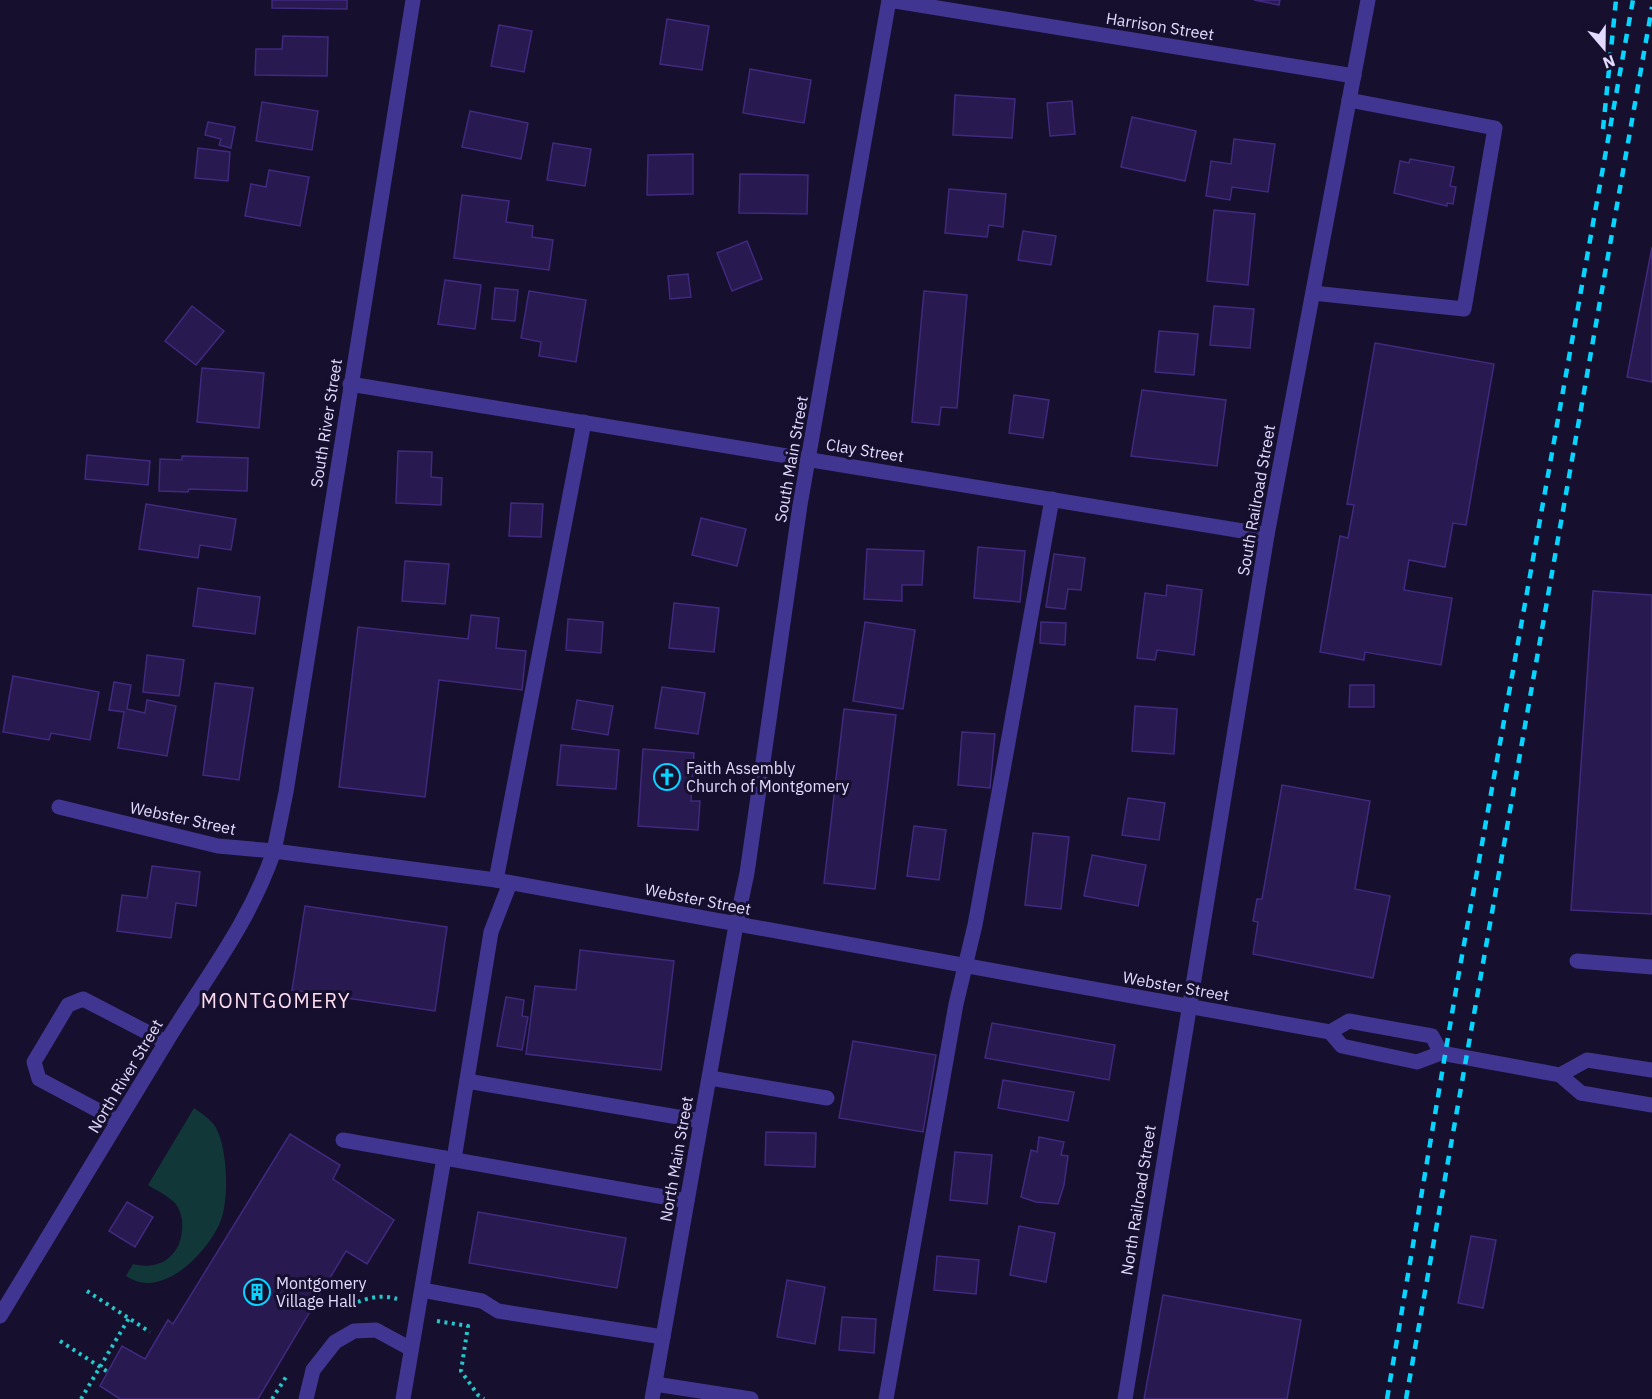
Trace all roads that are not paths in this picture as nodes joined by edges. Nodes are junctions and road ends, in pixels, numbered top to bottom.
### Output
1 (413, 0) edge
2 (889, 0) edge
3 (1368, 0) edge
4 (1354, 76) junction
5 (1349, 100) junction
6 (1313, 293) junction
7 (350, 384) junction
8 (584, 423) junction
9 (809, 459) junction
10 (1052, 499) junction
11 (1268, 535) junction
12 (59, 807) dead end
13 (274, 851) junction
14 (503, 882) junction
15 (736, 925) junction
16 (1576, 961) dead end
17 (964, 966) junction
18 (1652, 967) edge
19 (1189, 1007) junction
20 (1330, 1032) junction
21 (166, 1042) junction
22 (1441, 1053) junction
23 (1652, 1070) edge
24 (1560, 1075) junction
25 (710, 1078) junction
26 (467, 1082) junction
27 (827, 1098) dead end
28 (1652, 1105) edge
29 (118, 1121) junction
30 (701, 1121) junction
31 (343, 1140) dead end
32 (449, 1159) junction
33 (687, 1201) junction
34 (422, 1290) junction
35 (0, 1316) edge
36 (663, 1337) junction
37 (411, 1349) junction
38 (654, 1392) edge
39 (306, 1399) edge
40 (403, 1399) edge
41 (751, 1399) edge
42 (886, 1399) edge
43 (1125, 1399) edge

1 - 7 street, South River Street
2 - 4 street, Harrison Street
2 - 9 street, South Main Street
3 - 4 street, South Railroad Street
4 - 5 street, South Railroad Street
5 - 6 street, South Railroad Street
5 - 6 street
6 - 11 street, South Railroad Street
7 - 8 street, Clay Street
7 - 13 street, South River Street
8 - 9 street, Clay Street
8 - 14 street
9 - 10 street, Clay Street
9 - 15 street, South Main Street
10 - 11 street, Clay Street
10 - 17 street
11 - 19 street, South Railroad Street
12 - 13 street, Webster Street
13 - 14 street, Webster Street
13 - 21 street, North River Street
14 - 15 street, Webster Street
14 - 26 street
15 - 17 street, Webster Street
15 - 25 street, North Main Street
16 - 18 street
17 - 19 street, Webster Street
17 - 42 street
19 - 20 street, Webster Street
19 - 43 street, North Railroad Street
20 - 22 street, Webster Street
20 - 22 street
21 - 29 street, North River Street
21 - 29 street
22 - 24 street, Webster Street
23 - 24 street
24 - 28 street, Webster Street
25 - 27 street
25 - 30 street, North Main Street
26 - 30 street
26 - 32 street
29 - 35 street, North River Street
30 - 33 street, North Main Street
31 - 32 street
32 - 33 street
32 - 34 street
33 - 36 street, North Main Street
34 - 36 street
34 - 37 street
36 - 38 street, North Main Street
37 - 39 street
37 - 40 street
38 - 41 street

